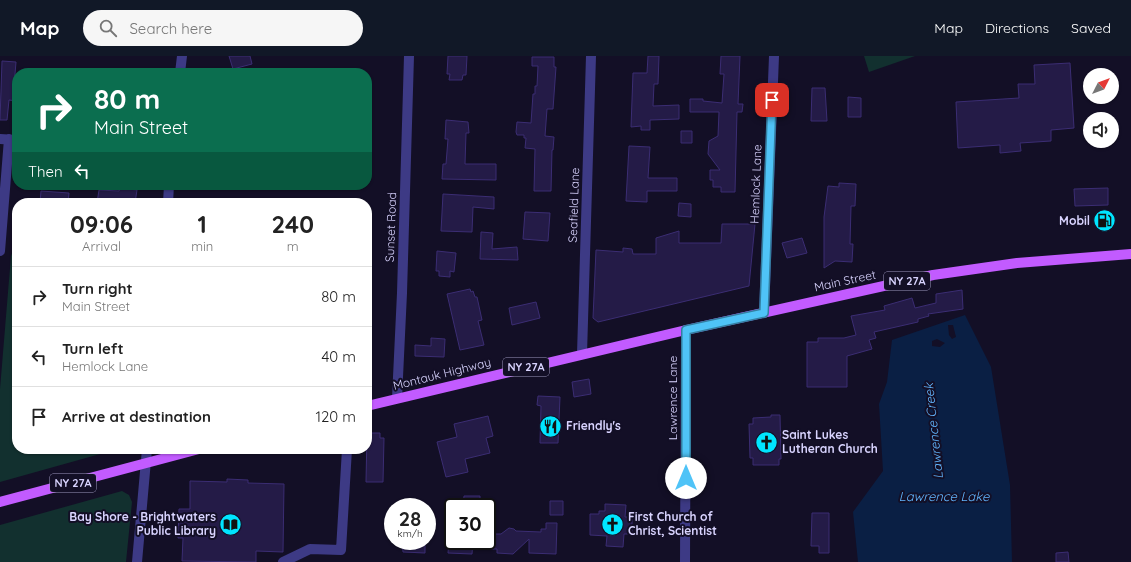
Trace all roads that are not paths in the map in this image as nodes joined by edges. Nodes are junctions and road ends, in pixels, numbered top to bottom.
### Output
1 (182, 56) edge
2 (409, 56) edge
3 (591, 56) edge
4 (774, 56) edge
5 (181, 68) edge
6 (9, 140) edge
7 (0, 251) edge
8 (1131, 254) edge
9 (764, 313) junction
10 (686, 330) junction
11 (582, 354) junction
12 (397, 398) junction
13 (372, 405) edge
14 (146, 454) edge
15 (181, 454) edge
16 (347, 454) edge
17 (145, 464) junction
18 (0, 502) edge
19 (137, 562) edge
20 (283, 562) edge
21 (685, 562) edge

1 - 5 street
2 - 12 street, Sunset Road
3 - 11 street, Seafield Lane
4 - 9 street, Hemlock Lane
6 - 7 street
8 - 9 main road, Main Street / NY 27A
9 - 10 main road, Main Street / NY 27A
10 - 11 main road, Montauk Highway / NY 27A
10 - 21 street, Lawrence Lane
11 - 12 main road, Montauk Highway / NY 27A
12 - 13 main road, Montauk Highway / NY 27A
14 - 17 street
15 - 17 main road, NY 27A
16 - 20 street
17 - 18 main road, NY 27A
17 - 19 street

